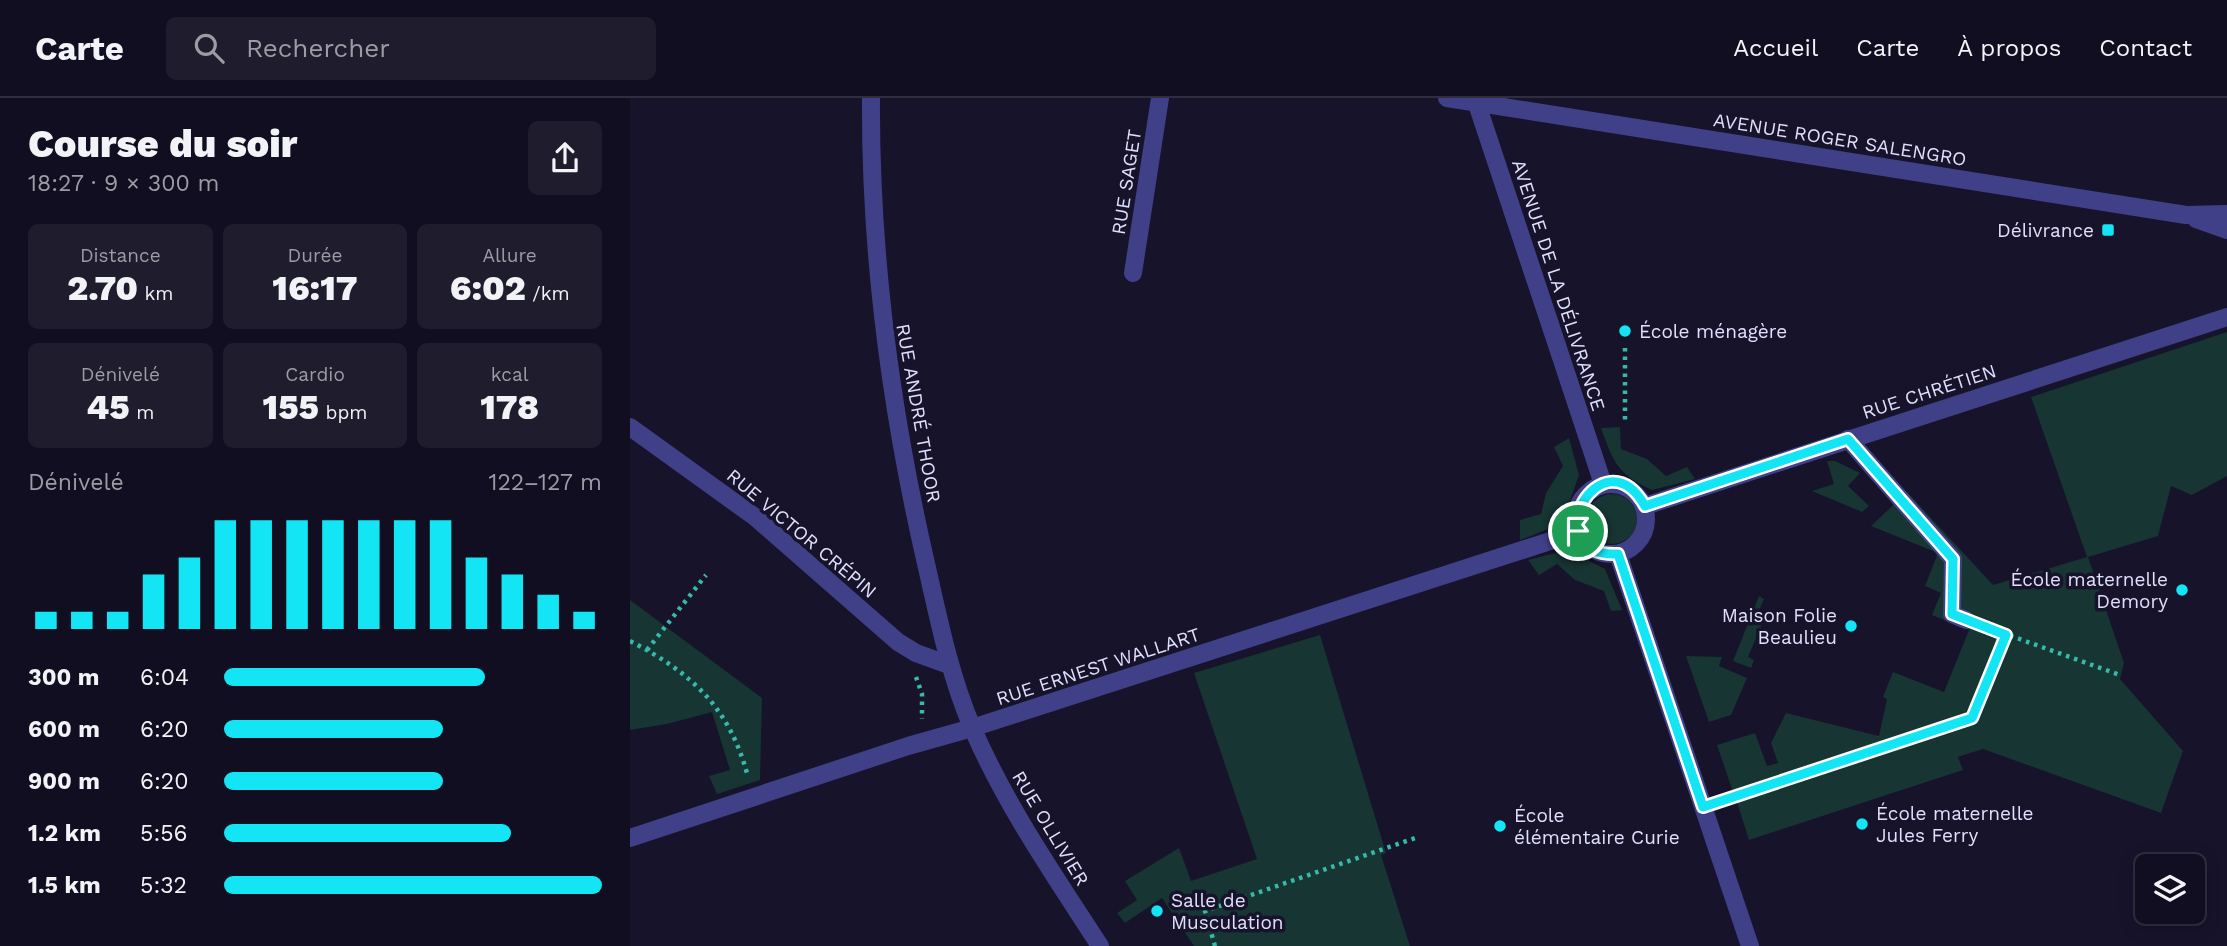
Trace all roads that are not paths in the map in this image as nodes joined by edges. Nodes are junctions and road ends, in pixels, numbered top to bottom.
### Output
1 (870, 98) edge
2 (1160, 98) edge
3 (1447, 98) edge
4 (1476, 100) edge
5 (2227, 214) edge
6 (2186, 215) junction
7 (2227, 230) edge
8 (1133, 273) dead end
9 (2227, 317) edge
10 (630, 427) edge
11 (1848, 439) junction
12 (1602, 484) junction
13 (1645, 506) junction
14 (1578, 531) junction
15 (1618, 554) junction
16 (1966, 620) road end
17 (949, 665) junction
18 (972, 728) junction
19 (630, 838) edge
20 (1100, 946) edge
21 (1750, 946) edge

1 - 17 street, RUE ANDRÉ THOOR
2 - 8 street, RUE SAGET
3 - 4 street, AVENUE ROGER SALENGRO
4 - 6 street, AVENUE ROGER SALENGRO
4 - 12 street, AVENUE DE LA DÉLIVRANCE
5 - 6 street, AVENUE ROGER SALENGRO
6 - 7 street, AVENUE ROGER SALENGRO
9 - 11 street, RUE CHRÉTIEN
10 - 17 street, RUE VICTOR CRÉPIN
11 - 13 street, RUE CHRÉTIEN
11 - 16 street
12 - 13 street
12 - 14 street
13 - 15 street
14 - 15 street
14 - 18 street, RUE ERNEST WALLART
15 - 21 street
17 - 18 street, RUE ANDRÉ THOOR
18 - 19 street, RUE ERNEST WALLART
18 - 20 street, RUE OLLIVIER

